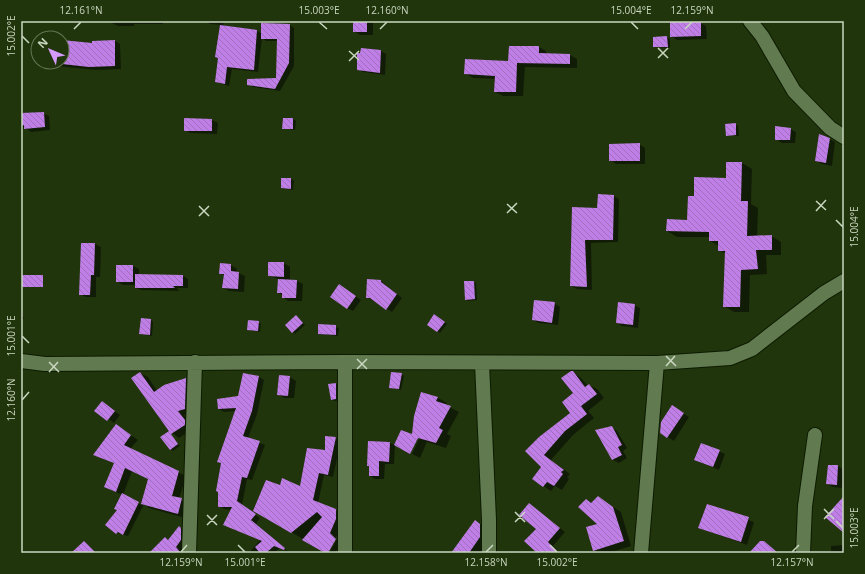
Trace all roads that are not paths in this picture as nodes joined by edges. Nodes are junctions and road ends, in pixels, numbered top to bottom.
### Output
1 (750, 21) edge
2 (844, 137) edge
3 (844, 281) edge
4 (21, 361) edge
5 (195, 362) junction
6 (345, 362) junction
7 (657, 362) junction
8 (482, 363) junction
9 (815, 435) dead end
10 (189, 553) edge
11 (346, 553) edge
12 (489, 553) edge
13 (641, 553) edge
14 (803, 553) edge

1 - 2 street
3 - 7 street
4 - 5 street
5 - 6 street
5 - 10 street
6 - 8 street
6 - 11 street
7 - 8 street
7 - 13 street
8 - 12 street
9 - 14 street

